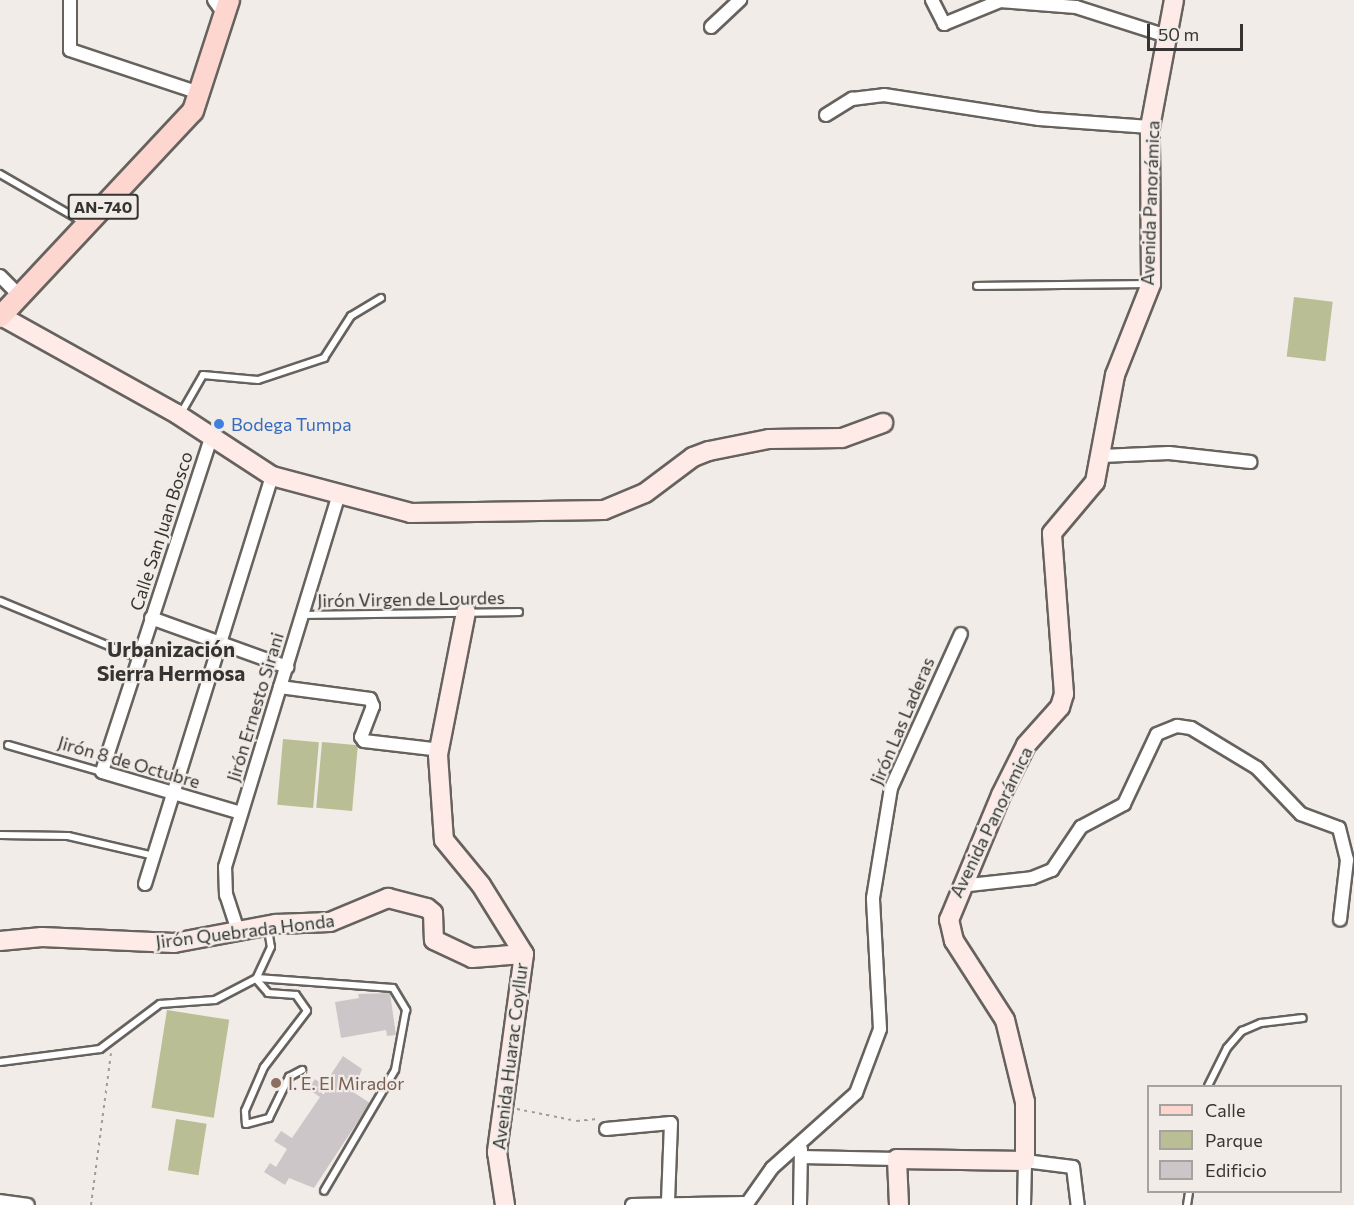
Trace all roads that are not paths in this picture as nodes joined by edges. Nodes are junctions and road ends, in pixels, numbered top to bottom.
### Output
1 (70, 0) edge
2 (740, 0) edge
3 (933, 0) edge
4 (1174, 0) edge
5 (223, 5) edge
6 (711, 27) dead end
7 (1164, 35) junction
8 (202, 94) junction
9 (826, 115) dead end
10 (1150, 127) junction
11 (0, 174) edge
12 (87, 225) junction
13 (0, 276) edge
14 (1151, 284) junction
15 (977, 286) dead end
16 (18, 294) junction
17 (381, 298) dead end
18 (1, 316) edge
19 (179, 416) junction
20 (883, 423) dead end
21 (211, 438) junction
22 (1102, 456) junction
23 (1251, 462) dead end
24 (272, 476) junction
25 (339, 494) junction
26 (0, 601) edge
27 (466, 612) junction
28 (519, 612) dead end
29 (303, 615) junction
30 (151, 618) junction
31 (961, 633) dead end
32 (220, 643) junction
33 (138, 658) junction
34 (287, 667) junction
35 (280, 687) junction
36 (8, 745) dead end
37 (438, 755) junction
38 (102, 772) junction
39 (171, 794) junction
40 (241, 813) junction
41 (0, 835) edge
42 (154, 856) junction
43 (145, 884) dead end
44 (960, 886) junction
45 (1340, 920) dead end
46 (267, 926) junction
47 (238, 932) junction
48 (0, 942) edge
49 (524, 954) junction
50 (256, 979) junction
51 (1303, 1018) dead end
52 (0, 1062) edge
53 (302, 1070) dead end
54 (1208, 1085) edge
55 (606, 1129) road end
56 (801, 1140) junction
57 (801, 1157) junction
58 (897, 1158) junction
59 (1025, 1161) junction
60 (324, 1191) dead end
61 (0, 1201) edge
62 (668, 1201) junction
63 (746, 1204) edge
64 (28, 1205) edge
65 (505, 1205) edge
66 (632, 1205) edge
67 (691, 1205) edge
68 (800, 1205) edge
69 (899, 1205) edge
70 (1024, 1205) edge
71 (1077, 1205) edge

1 - 8 street
2 - 6 street
3 - 7 street
4 - 7 main road, Avenida Panorámica
5 - 8 main road, AN-740
7 - 10 main road, Avenida Panorámica
8 - 12 main road, AN-740
9 - 10 street
10 - 14 main road, Avenida Panorámica
11 - 12 lane
12 - 16 main road, AN-740
13 - 16 street
14 - 15 lane
14 - 22 main road, Avenida Panorámica
16 - 18 main road, AN-740
17 - 19 lane
18 - 19 main road
19 - 21 main road
20 - 25 main road
21 - 24 main road
21 - 30 street, Calle San Juan Bosco
22 - 23 street
22 - 44 main road, Avenida Panorámica
24 - 25 main road
24 - 32 street
25 - 29 street, Jirón Ernesto Sirani
26 - 33 lane
27 - 28 lane, Jirón Virgen de Lourdes
27 - 29 lane, Jirón Virgen de Lourdes
27 - 37 main road, Avenida Huarac Coyllur
29 - 34 street, Jirón Ernesto Sirani
30 - 32 street
30 - 33 street, Calle San Juan Bosco
31 - 56 street, Jirón Las Laderas
32 - 34 street
32 - 39 street
33 - 38 street, Calle San Juan Bosco
34 - 35 street, Jirón Ernesto Sirani
35 - 37 street
35 - 40 street, Jirón Ernesto Sirani
36 - 38 lane, Jirón 8 de Octubre
37 - 49 main road, Avenida Huarac Coyllur
38 - 39 street, Jirón 8 de Octubre
39 - 40 street, Jirón 8 de Octubre
39 - 42 street
40 - 47 street, Jirón Ernesto Sirani
41 - 42 lane
42 - 43 street
44 - 45 street
44 - 59 main road, Avenida Panorámica
46 - 47 main road, Jirón Quebrada Honda
46 - 49 main road, Jirón Quebrada Honda
46 - 50 lane
47 - 48 main road, Jirón Quebrada Honda
49 - 65 main road, Avenida Huarac Coyllur
50 - 52 lane
50 - 53 lane
50 - 60 lane
51 - 54 lane
55 - 62 street
56 - 57 street
56 - 63 street, Jirón Las Laderas
57 - 58 street
57 - 68 street
58 - 59 main road
58 - 69 main road
59 - 70 street
59 - 71 street
61 - 64 street
62 - 66 street
62 - 67 street
63 - 67 street

